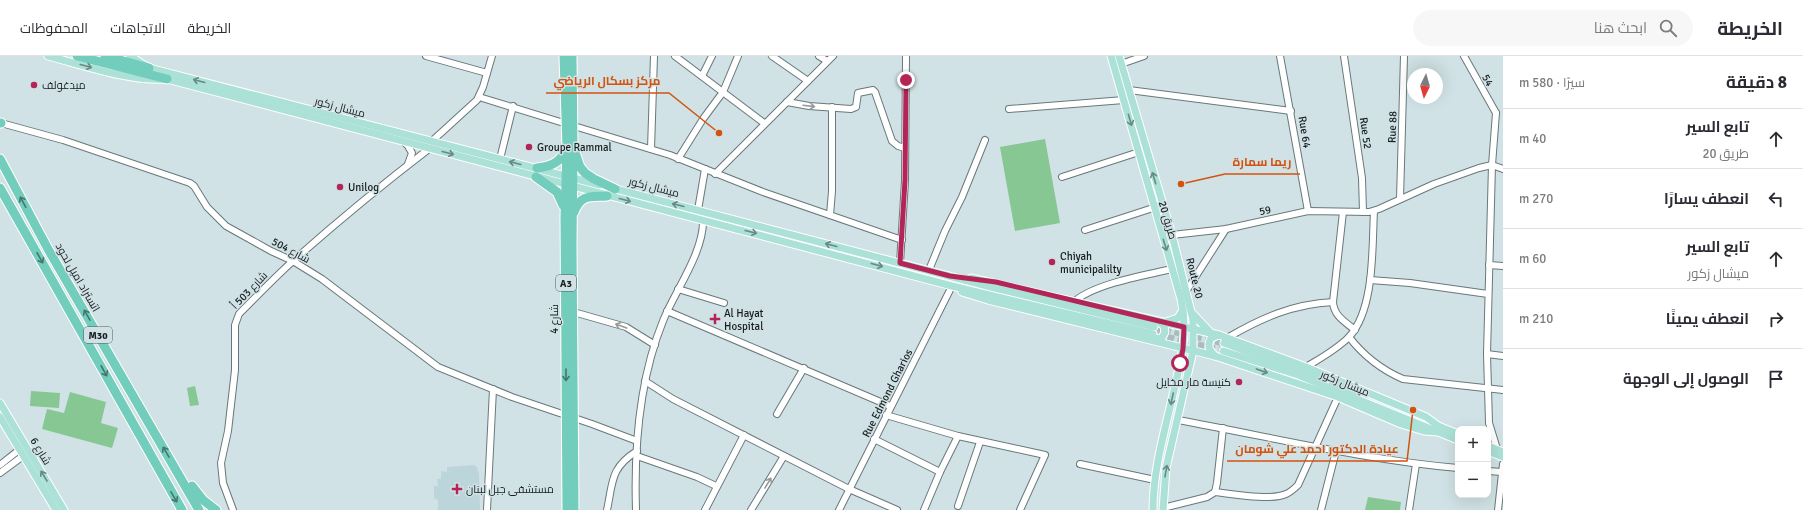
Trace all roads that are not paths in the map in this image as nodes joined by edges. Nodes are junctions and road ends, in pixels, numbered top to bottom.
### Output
1 (48, 56) edge
2 (77, 56) edge
3 (105, 56) edge
4 (130, 56) edge
5 (426, 56) edge
6 (492, 56) edge
7 (564, 56) edge
8 (572, 56) edge
9 (654, 56) edge
10 (675, 56) edge
11 (712, 56) edge
12 (738, 56) edge
13 (772, 56) edge
14 (819, 56) edge
15 (833, 56) edge
16 (906, 56) edge
17 (1111, 56) edge
18 (1119, 56) edge
19 (1144, 56) edge
20 (1280, 56) edge
21 (1344, 56) edge
22 (1404, 56) edge
23 (1464, 56) edge
24 (827, 61) junction
25 (1122, 64) junction
26 (149, 68) junction
27 (487, 73) junction
28 (702, 76) junction
29 (167, 80) junction
30 (808, 81) junction
31 (1129, 90) junction
32 (723, 92) junction
33 (479, 97) junction
34 (1124, 100) junction
35 (787, 102) junction
36 (512, 106) junction
37 (832, 107) junction
38 (1009, 109) dead end
39 (1291, 111) junction
40 (1503, 112) edge
41 (1496, 113) junction
42 (0, 123) edge
43 (764, 124) junction
44 (570, 125) junction
45 (401, 140) junction
46 (985, 140) dead end
47 (430, 145) junction
48 (570, 147) junction
49 (905, 148) junction
50 (651, 149) junction
51 (1138, 152) junction
52 (678, 158) junction
53 (0, 159) edge
54 (500, 159) junction
55 (407, 165) junction
56 (1492, 165) junction
57 (1503, 168) edge
58 (705, 169) junction
59 (536, 172) junction
60 (715, 174) junction
61 (570, 176) junction
62 (1062, 177) dead end
63 (570, 186) junction
64 (0, 188) edge
65 (615, 189) junction
66 (607, 196) junction
67 (1400, 199) junction
68 (1153, 208) junction
69 (698, 210) junction
70 (1374, 211) junction
71 (1308, 212) junction
72 (1343, 212) junction
73 (1363, 212) junction
74 (830, 215) junction
75 (569, 217) junction
76 (703, 220) junction
77 (1226, 229) junction
78 (1085, 230) dead end
79 (1172, 235) junction
80 (902, 240) junction
81 (293, 261) junction
82 (900, 263) junction
83 (1489, 265) junction
84 (1503, 266) edge
85 (1172, 269) junction
86 (929, 270) junction
87 (950, 276) junction
88 (1370, 280) junction
89 (954, 286) junction
90 (678, 289) junction
91 (1187, 290) junction
92 (1488, 294) junction
93 (1075, 301) junction
94 (1332, 302) junction
95 (724, 303) dead end
96 (1183, 310) junction
97 (570, 311) junction
98 (667, 311) junction
99 (1192, 312) junction
100 (1193, 320) junction
101 (1165, 322) junction
102 (1185, 323) junction
103 (1154, 324) junction
104 (1194, 330) junction
105 (1355, 330) junction
106 (1211, 333) junction
107 (1219, 335) junction
108 (1150, 337) junction
109 (1349, 337) junction
110 (1226, 340) junction
111 (655, 345) junction
112 (1168, 345) junction
113 (1223, 351) tunnel mouth
114 (1182, 352) junction
115 (1206, 354) junction
116 (1486, 354) junction
117 (1215, 356) junction
118 (1503, 356) edge
119 (1192, 358) junction
120 (1180, 363) junction
121 (1306, 366) junction
122 (804, 368) junction
123 (645, 381) junction
124 (493, 389) junction
125 (1487, 389) junction
126 (1503, 390) edge
127 (1338, 397) junction
128 (0, 403) edge
129 (890, 406) junction
130 (777, 414) dead end
131 (886, 415) junction
132 (570, 416) junction
133 (0, 417) edge
134 (1178, 420) junction
135 (1487, 426) edge
136 (1223, 428) junction
137 (1440, 430) junction
138 (1455, 433) edge
139 (1491, 434) edge
140 (744, 435) junction
141 (958, 436) junction
142 (1455, 438) edge
143 (874, 439) junction
144 (637, 441) junction
145 (980, 442) junction
146 (1316, 446) junction
147 (1336, 451) junction
148 (1500, 451) edge
149 (1491, 452) edge
150 (21, 453) junction
151 (637, 453) junction
152 (784, 456) junction
153 (1503, 457) edge
154 (1080, 464) dead end
155 (1416, 464) junction
156 (1503, 464) edge
157 (0, 465) edge
158 (175, 466) junction
159 (1455, 468) edge
160 (1491, 471) edge
161 (940, 472) junction
162 (1502, 472) junction
163 (0, 473) edge
164 (1155, 480) junction
165 (716, 486) junction
166 (849, 489) junction
167 (1215, 492) junction
168 (958, 506) dead end
169 (1163, 509) edge
170 (56, 510) edge
171 (64, 510) edge
172 (182, 510) edge
173 (199, 510) edge
174 (216, 510) edge
175 (233, 510) edge
176 (487, 510) edge
177 (567, 510) edge
178 (574, 510) edge
179 (607, 510) edge
180 (636, 510) edge
181 (705, 510) edge
182 (751, 510) edge
183 (839, 510) edge
184 (897, 510) edge
185 (924, 510) edge
186 (1020, 510) edge
187 (1153, 510) edge
188 (1321, 510) edge
189 (1409, 510) edge
190 (1498, 510) edge

1 -> 29 main road, ميشال زكور
2 - 29 highway
3 - 26 highway
4 - 26 main road, ميشال زكور
5 - 27 street
6 - 27 street
7 - 44 highway, A3
8 - 44 highway, A3
9 - 50 street
10 - 28 street
11 - 28 street
12 - 32 street
13 - 30 street
14 - 24 street
15 - 24 street
16 - 49 street
17 - 34 main road, طريق 20
18 - 25 main road, Route 20
19 - 25 street
20 - 39 street, Rue 64
21 - 73 street, Rue 52
22 - 67 street, Rue 88
23 - 41 street, 54
24 - 30 street
25 - 31 main road, Route 20
47 -> 26 main road, ميشال زكور
27 - 33 street
28 - 32 street
29 - 45 main road, ميشال زكور
30 - 35 street
31 - 39 street
79 -> 31 main road, Route 20
32 - 43 street
32 - 52 street
33 - 36 street
33 - 47 street, شارع 503 أ
34 - 38 street
34 -> 51 main road, طريق 20
35 -> 37 street
35 - 43 street
36 - 44 street
36 - 54 street
37 - 49 street
37 - 74 street
39 - 71 street, Rue 64
40 - 41 street
41 - 56 street
42 - 81 street, شارع 504
43 - 60 street
44 - 48 highway, A3
44 - 50 street
45 - 47 main road, ميشال زكور
45 - 55 street
46 - 86 street
47 - 54 main road, ميشال زكور
47 - 55 street, شارع 503 أ
47 -> 59 main road, ميشال زكور
48 - 59 highway
48 - 61 highway, شارع 4 / A3
48 - 65 highway
49 - 80 street
50 - 52 street
51 - 62 street
51 - 68 main road, طريق 20
52 - 58 street
158 -> 53 highway, اتستراد اميل لحود / M30
59 -> 54 main road, ميشال زكور
55 - 81 street, شارع 503 أ
56 - 57 street
56 - 67 street, 59
56 - 83 street
58 - 60 street
58 - 69 street
59 - 61 main road, ميشال زكور
59 - 63 main road, ميشال زكور
59 - 75 highway
60 - 74 street
61 - 63 highway, شارع 4 / A3
61 - 65 main road, ميشال زكور
63 - 66 main road, ميشال زكور
63 - 75 highway, شارع 4 / A3
64 -> 172 highway, M30
69 -> 65 main road, ميشال زكور
66 - 75 highway
66 -> 76 main road, ميشال زكور
67 - 70 street, 59
68 - 78 street
68 -> 85 main road, طريق 20
82 -> 69 main road, ميشال زكور
70 - 73 street, 59
70 - 88 street
71 - 72 street, 59
71 - 77 street, 59
72 - 73 street, 59
72 - 94 street
74 - 80 street
75 - 97 highway, شارع 4 / A3
76 -> 89 main road, ميشال زكور
76 - 90 street
77 - 79 street, 59
77 - 91 street
79 - 91 main road, Route 20
80 - 82 street
81 - 124 street, شارع 504
81 - 175 street, شارع 503 أ
82 - 86 main road, ميشال زكور
83 - 84 street
83 - 92 street
85 - 93 street
85 - 96 main road, طريق 20
86 - 87 main road, ميشال زكور
87 - 93 main road
87 - 103 main road, ميشال زكور
88 - 92 street
88 - 105 street
89 - 108 main road, ميشال زكور
89 - 129 street, Rue Edmond Gharios
90 - 95 street
90 - 98 street
91 - 99 main road, Route 20
92 - 116 street
93 - 103 main road
94 - 105 street
94 - 110 street
96 - 101 main road
96 - 102 main road, طريق 20
111 -> 97 street
97 - 132 highway, شارع 4 / A3
98 - 111 street
98 - 122 street
99 - 100 main road, Route 20
99 - 106 main road
100 - 102 main road
100 - 104 main road, Route 20
101 - 102 main road
101 - 103 main road
102 - 104 main road
102 - 114 main road, طريق 20
103 - 108 main road
104 - 106 main road
104 - 119 main road, Route 20
105 - 109 street
106 - 107 main road
107 - 110 main road
107 - 117 main road
108 - 112 main road, ميشال زكور
109 - 121 street
109 - 125 street
110 - 121 main road
110 - 137 main road, ميشال زكور
111 - 123 street
112 - 114 main road, ميشال زكور
112 - 120 main road
113 - 137 main road, ميشال زكور
114 - 119 main road, ميشال زكور
114 - 120 main road, طريق 20
115 - 117 main road, ميشال زكور
115 - 119 main road, ميشال زكور
115 - 119 main road
116 - 118 street
116 - 125 street
117 -> 127 main road, ميشال زكور
119 - 134 main road, Route 20
120 -> 164 main road, طريق 20
121 - 137 main road
122 - 129 street
122 - 130 street
123 - 140 street
123 - 144 street
124 - 132 street, شارع 504
124 - 176 street
125 - 126 street
125 - 135 street
127 - 137 main road, ميشال زكور
127 - 146 street
171 -> 128 main road, شارع 6
129 - 131 street, Rue Edmond Gharios
131 - 141 street
131 - 143 street, Rue Edmond Gharios
132 - 144 street, شارع 504
132 - 177 highway, شارع 4 / A3
132 - 178 highway, شارع 4 / A3
133 - 150 main road, شارع 6
134 - 136 street
169 -> 134 main road, Route 20
136 - 146 street
136 - 167 street
137 - 138 main road, ميشال زكور
137 - 142 main road, ميشال زكور
139 - 148 street
140 - 152 street
140 - 165 street
141 - 145 street
141 - 161 street
143 - 161 street
143 - 166 street, Rue Edmond Gharios
144 - 151 street
145 - 168 street
145 - 186 street
146 - 147 street
146 - 167 street
147 - 155 street
147 - 188 street
149 - 153 main road
150 - 157 street
150 - 163 street
150 - 170 main road, شارع 6
151 - 165 street
151 - 179 street
151 - 180 street
152 - 166 street
182 -> 152 street
154 - 164 street
155 - 159 street
155 - 189 street
156 - 162 street
158 - 173 highway, اتستراد اميل لحود / M30
158 - 174 highway
160 - 162 street
161 - 185 street
162 - 190 street
164 - 187 main road, طريق 20
165 - 181 street
166 - 183 street, Rue Edmond Gharios
166 - 184 street
167 - 169 street

